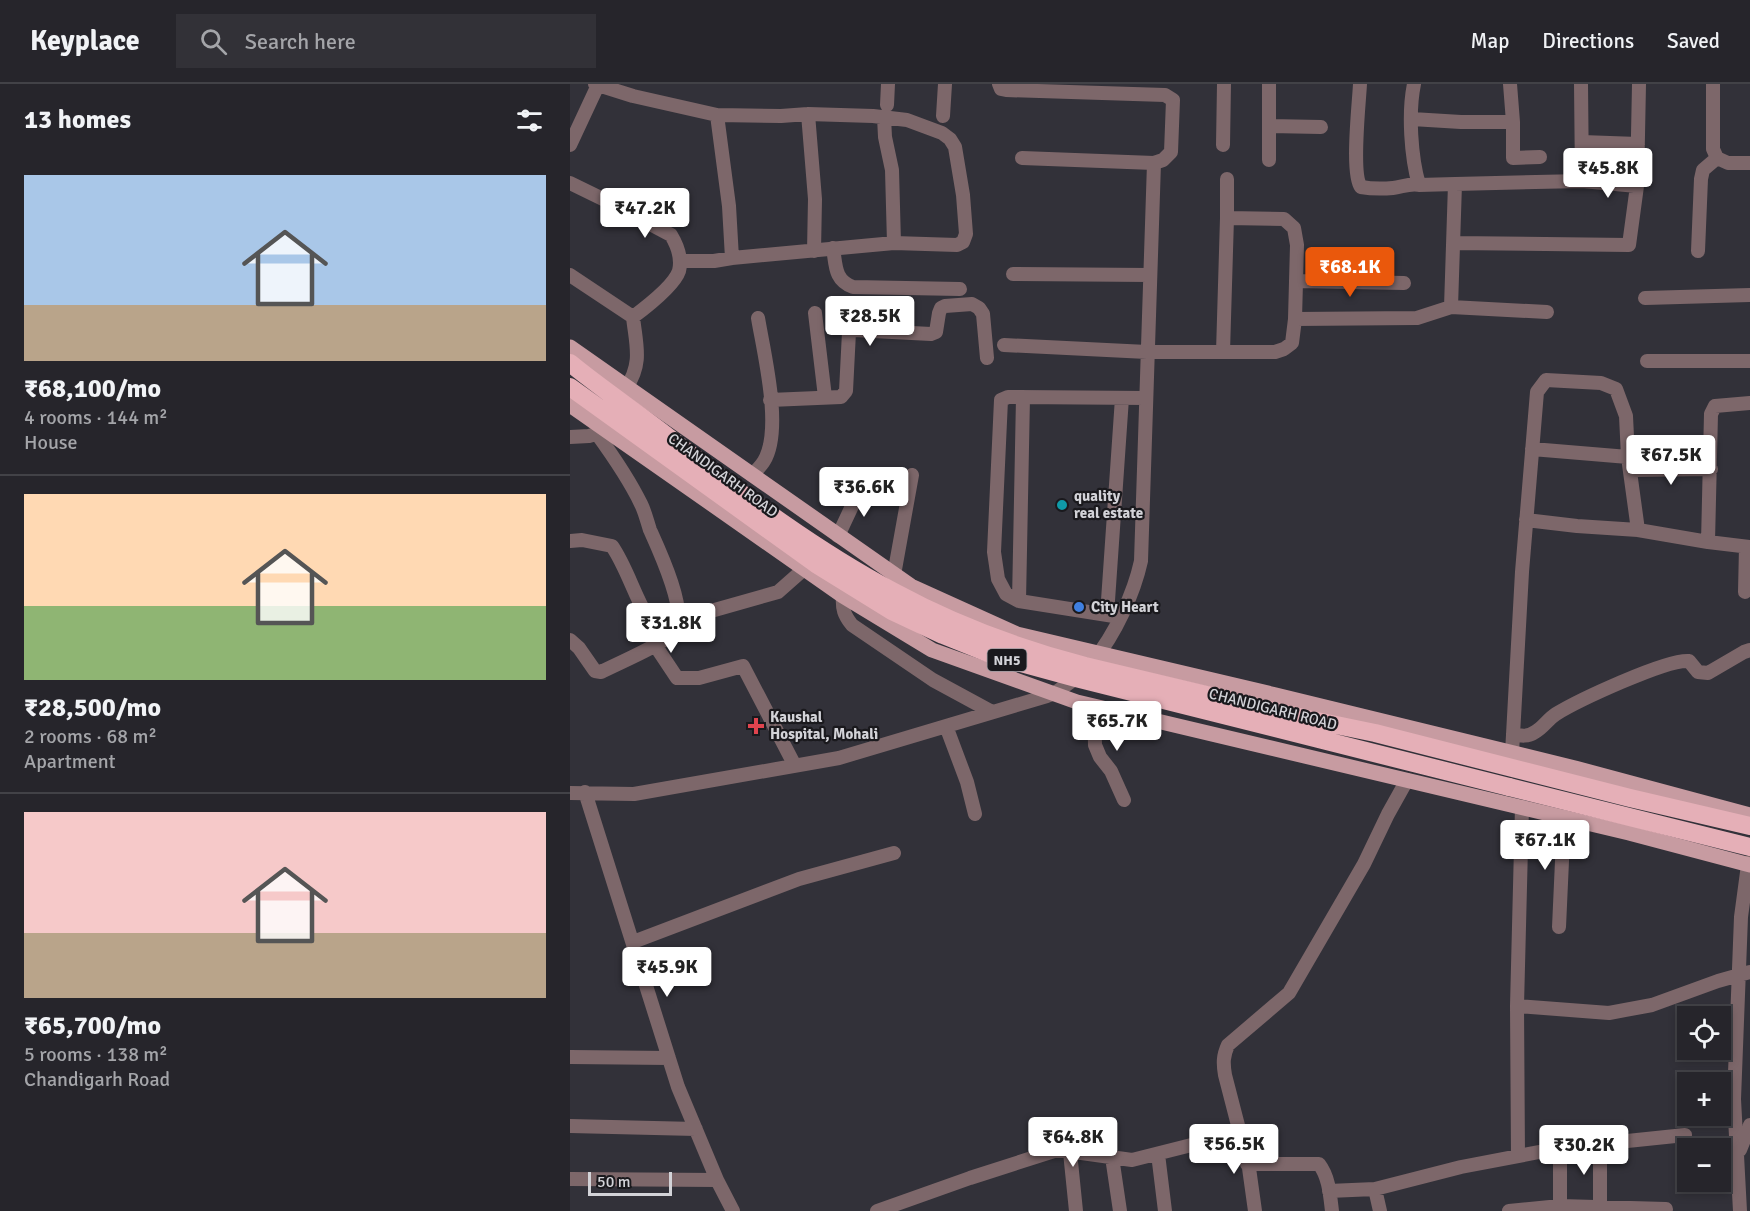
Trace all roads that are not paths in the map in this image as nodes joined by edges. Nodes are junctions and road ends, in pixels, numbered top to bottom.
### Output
1 (888, 84) edge
2 (945, 84) edge
3 (999, 84) edge
4 (1224, 84) edge
5 (1269, 84) edge
6 (1360, 84) edge
7 (1414, 84) edge
8 (1510, 84) edge
9 (1581, 84) edge
10 (1639, 84) edge
11 (1713, 84) edge
12 (597, 85) edge
13 (885, 111) junction
14 (808, 114) junction
15 (717, 115) junction
16 (943, 116) dead end
17 (1412, 119) junction
18 (1513, 122) junction
19 (574, 125) edge
20 (1269, 126) junction
21 (1321, 127) dead end
22 (1582, 142) junction
23 (1638, 144) junction
24 (570, 145) edge
25 (1223, 145) dead end
26 (1540, 157) dead end
27 (1022, 158) dead end
28 (1717, 158) junction
29 (1269, 159) dead end
30 (1154, 163) junction
31 (1750, 164) edge
32 (1227, 179) dead end
33 (1582, 181) junction
34 (570, 183) edge
35 (1455, 184) junction
36 (1419, 185) junction
37 (1637, 186) junction
38 (1227, 218) junction
39 (894, 243) junction
40 (1453, 243) junction
41 (833, 248) junction
42 (814, 251) junction
43 (1698, 251) dead end
44 (732, 258) junction
45 (680, 261) junction
46 (1013, 274) dead end
47 (570, 275) edge
48 (1150, 275) junction
49 (1296, 281) junction
50 (1404, 283) dead end
51 (960, 289) dead end
52 (1750, 295) edge
53 (1645, 298) dead end
54 (1451, 307) junction
55 (1546, 312) dead end
56 (815, 313) dead end
57 (633, 317) junction
58 (758, 318) dead end
59 (1295, 319) junction
60 (1004, 345) dead end
61 (570, 347) edge
62 (1147, 352) junction
63 (1223, 352) junction
64 (987, 358) dead end
65 (1750, 361) edge
66 (1647, 362) dead end
67 (570, 363) edge
68 (570, 387) edge
69 (626, 388) junction
70 (825, 397) junction
71 (1023, 397) junction
72 (1122, 398) junction
73 (1146, 398) junction
74 (770, 400) junction
75 (1750, 403) edge
76 (570, 405) edge
77 (602, 432) junction
78 (570, 437) edge
79 (1532, 450) junction
80 (1630, 464) junction
81 (1710, 469) junction
82 (752, 476) junction
83 (912, 476) dead end
84 (861, 487) dead end
85 (1526, 519) junction
86 (1638, 530) junction
87 (838, 536) junction
88 (570, 541) edge
89 (1708, 542) junction
90 (1748, 547) edge
91 (804, 568) junction
92 (894, 575) junction
93 (1745, 592) dead end
94 (843, 596) junction
95 (1019, 601) junction
96 (678, 616) junction
97 (1114, 616) junction
98 (570, 640) edge
99 (655, 645) junction
100 (1750, 650) edge
101 (1100, 653) junction
102 (1055, 693) junction
103 (1094, 706) junction
104 (992, 712) junction
105 (946, 726) junction
106 (1513, 734) junction
107 (1512, 753) junction
108 (794, 764) junction
109 (1407, 780) junction
110 (585, 792) junction
111 (570, 793) edge
112 (1124, 800) dead end
113 (1522, 807) junction
114 (975, 814) dead end
115 (1750, 815) edge
116 (1564, 817) junction
117 (1750, 826) edge
118 (894, 853) dead end
119 (1750, 862) edge
120 (1746, 917) edge
121 (1558, 927) dead end
122 (633, 942) junction
123 (1744, 974) edge
124 (1517, 1006) junction
125 (570, 1057) edge
126 (669, 1058) junction
127 (1750, 1125) edge
128 (570, 1126) edge
129 (696, 1129) junction
130 (1239, 1133) junction
131 (1686, 1135) dead end
132 (1600, 1144) junction
133 (1560, 1148) junction
134 (1070, 1152) junction
135 (1158, 1154) junction
136 (1738, 1154) junction
137 (1518, 1156) junction
138 (1112, 1157) junction
139 (1247, 1164) junction
140 (570, 1179) edge
141 (717, 1180) junction
142 (1375, 1189) junction
143 (1329, 1191) junction
144 (906, 1207) edge
145 (1600, 1207) junction
146 (1560, 1208) edge
147 (1666, 1209) dead end
148 (733, 1211) edge
149 (877, 1211) edge
150 (1076, 1211) edge
151 (1120, 1211) edge
152 (1165, 1211) edge
153 (1255, 1211) edge
154 (1332, 1211) edge
155 (1380, 1211) edge
156 (1509, 1211) edge
157 (1740, 1211) edge

1 - 13 street
2 - 16 street
3 - 30 street
4 - 25 street
5 - 20 street
6 - 36 street
7 - 17 street
8 - 18 street
9 - 22 street
10 - 23 street
11 - 28 street
12 - 15 street
12 - 19 street
13 - 14 street
13 - 39 street
13 - 39 street
14 - 15 street
14 - 42 street
15 - 44 street
17 - 18 street
17 - 36 street
18 - 26 street
19 - 24 street
20 - 21 street
20 - 29 street
22 - 23 street
22 - 33 street
23 - 37 street
27 - 30 street
28 - 31 street
28 - 43 street
30 - 48 street
32 - 38 street
33 - 35 street
33 - 37 street
34 - 45 street
35 - 36 street
35 - 40 street
37 - 40 street
38 - 49 street
38 - 63 street
39 - 41 street
40 - 54 street
41 - 42 street
41 - 51 street
42 - 44 street
44 - 45 street
45 - 57 street
46 - 48 street
47 - 57 street
48 - 62 street
49 - 50 street
49 - 59 street
52 - 53 street
54 - 55 street
54 - 59 street
56 - 70 street
57 - 69 street
58 - 74 street
59 - 63 street
60 - 62 street
61 - 69 main road
62 - 63 street
62 - 73 street
64 - 70 street
65 - 66 street
67 - 117 highway, NH5, bridge
68 - 119 highway, CHANDIGARH ROAD / NH5, bridge
69 - 82 main road
70 - 74 street
71 - 72 street
71 - 95 street
71 - 95 street
72 - 73 street
72 - 97 street
73 - 97 street
74 - 82 street
75 - 81 street
76 - 77 main road
77 - 78 street
77 - 91 main road
77 - 96 street
79 - 80 street
79 - 80 street
79 - 85 street
80 - 81 street
80 - 86 street
81 - 89 street
82 - 87 main road
83 - 92 street
84 - 87 street
85 - 86 street
85 - 106 street
86 - 89 street
87 - 92 main road
88 - 96 street
89 - 90 street
90 - 93 street
91 - 94 main road
91 - 96 street
92 - 101 main road
94 - 102 main road
94 - 104 street
95 - 97 street
96 - 99 street
97 - 101 street
98 - 99 street
99 - 108 street
100 - 106 street
101 - 102 street
101 - 107 main road
102 - 103 main road
102 - 104 street
103 - 109 main road
103 - 112 street
104 - 105 street
105 - 108 street
105 - 114 street
106 - 107 street
107 - 115 main road
108 - 110 street
109 - 113 main road
109 - 130 street
110 - 111 street
110 - 122 street
113 - 116 main road
113 - 124 street
116 - 119 main road
116 - 121 street
118 - 122 street
119 - 120 street
120 - 123 street
122 - 126 street
123 - 124 street
123 - 136 street
124 - 137 street
125 - 126 street
126 - 129 street
127 - 136 street
128 - 129 street
129 - 141 street
130 - 135 street
130 - 139 street
131 - 132 street
132 - 133 street
132 - 145 street
133 - 137 street
133 - 146 street
134 - 138 street
134 - 144 street
134 - 150 street
135 - 138 street
135 - 152 street
136 - 157 street
137 - 142 street
138 - 151 street
139 - 143 street
139 - 153 street
140 - 141 street
141 - 148 street
142 - 143 street
142 - 155 street
143 - 154 street
144 - 149 street
145 - 146 street
145 - 147 street
146 - 156 street

